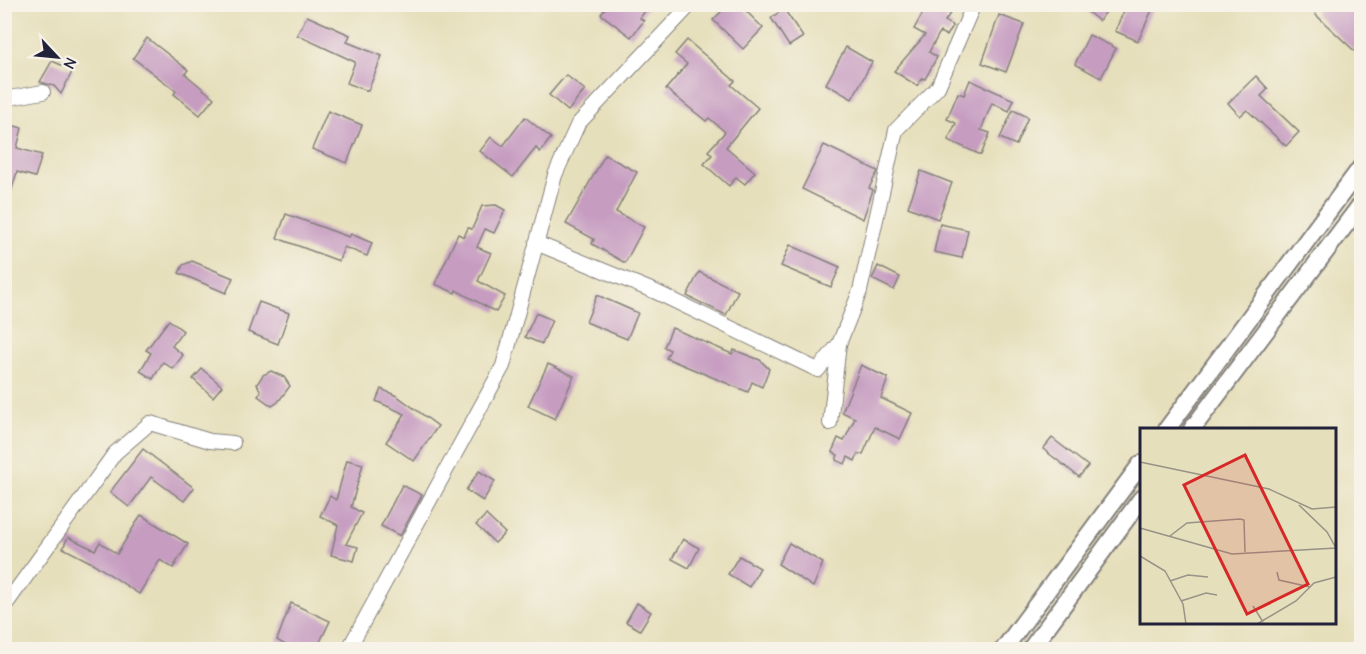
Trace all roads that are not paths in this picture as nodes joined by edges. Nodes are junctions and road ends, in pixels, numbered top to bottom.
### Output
1 (691, 4) edge
2 (974, 4) edge
3 (43, 92) dead end
4 (4, 99) edge
5 (1362, 166) edge
6 (1362, 203) edge
7 (536, 243) junction
8 (839, 344) junction
9 (830, 423) dead end
10 (1168, 428) edge
11 (1193, 428) edge
12 (233, 443) dead end
13 (1140, 465) edge
14 (1140, 500) edge
15 (4, 607) edge
16 (348, 650) edge
17 (1003, 650) edge
18 (1030, 650) edge

1 - 7 street
2 - 8 street
3 - 4 street
5 - 10 main road
6 - 11 main road
7 - 8 street
7 - 16 street
8 - 9 street
12 - 15 street
13 - 17 main road
14 - 18 main road

